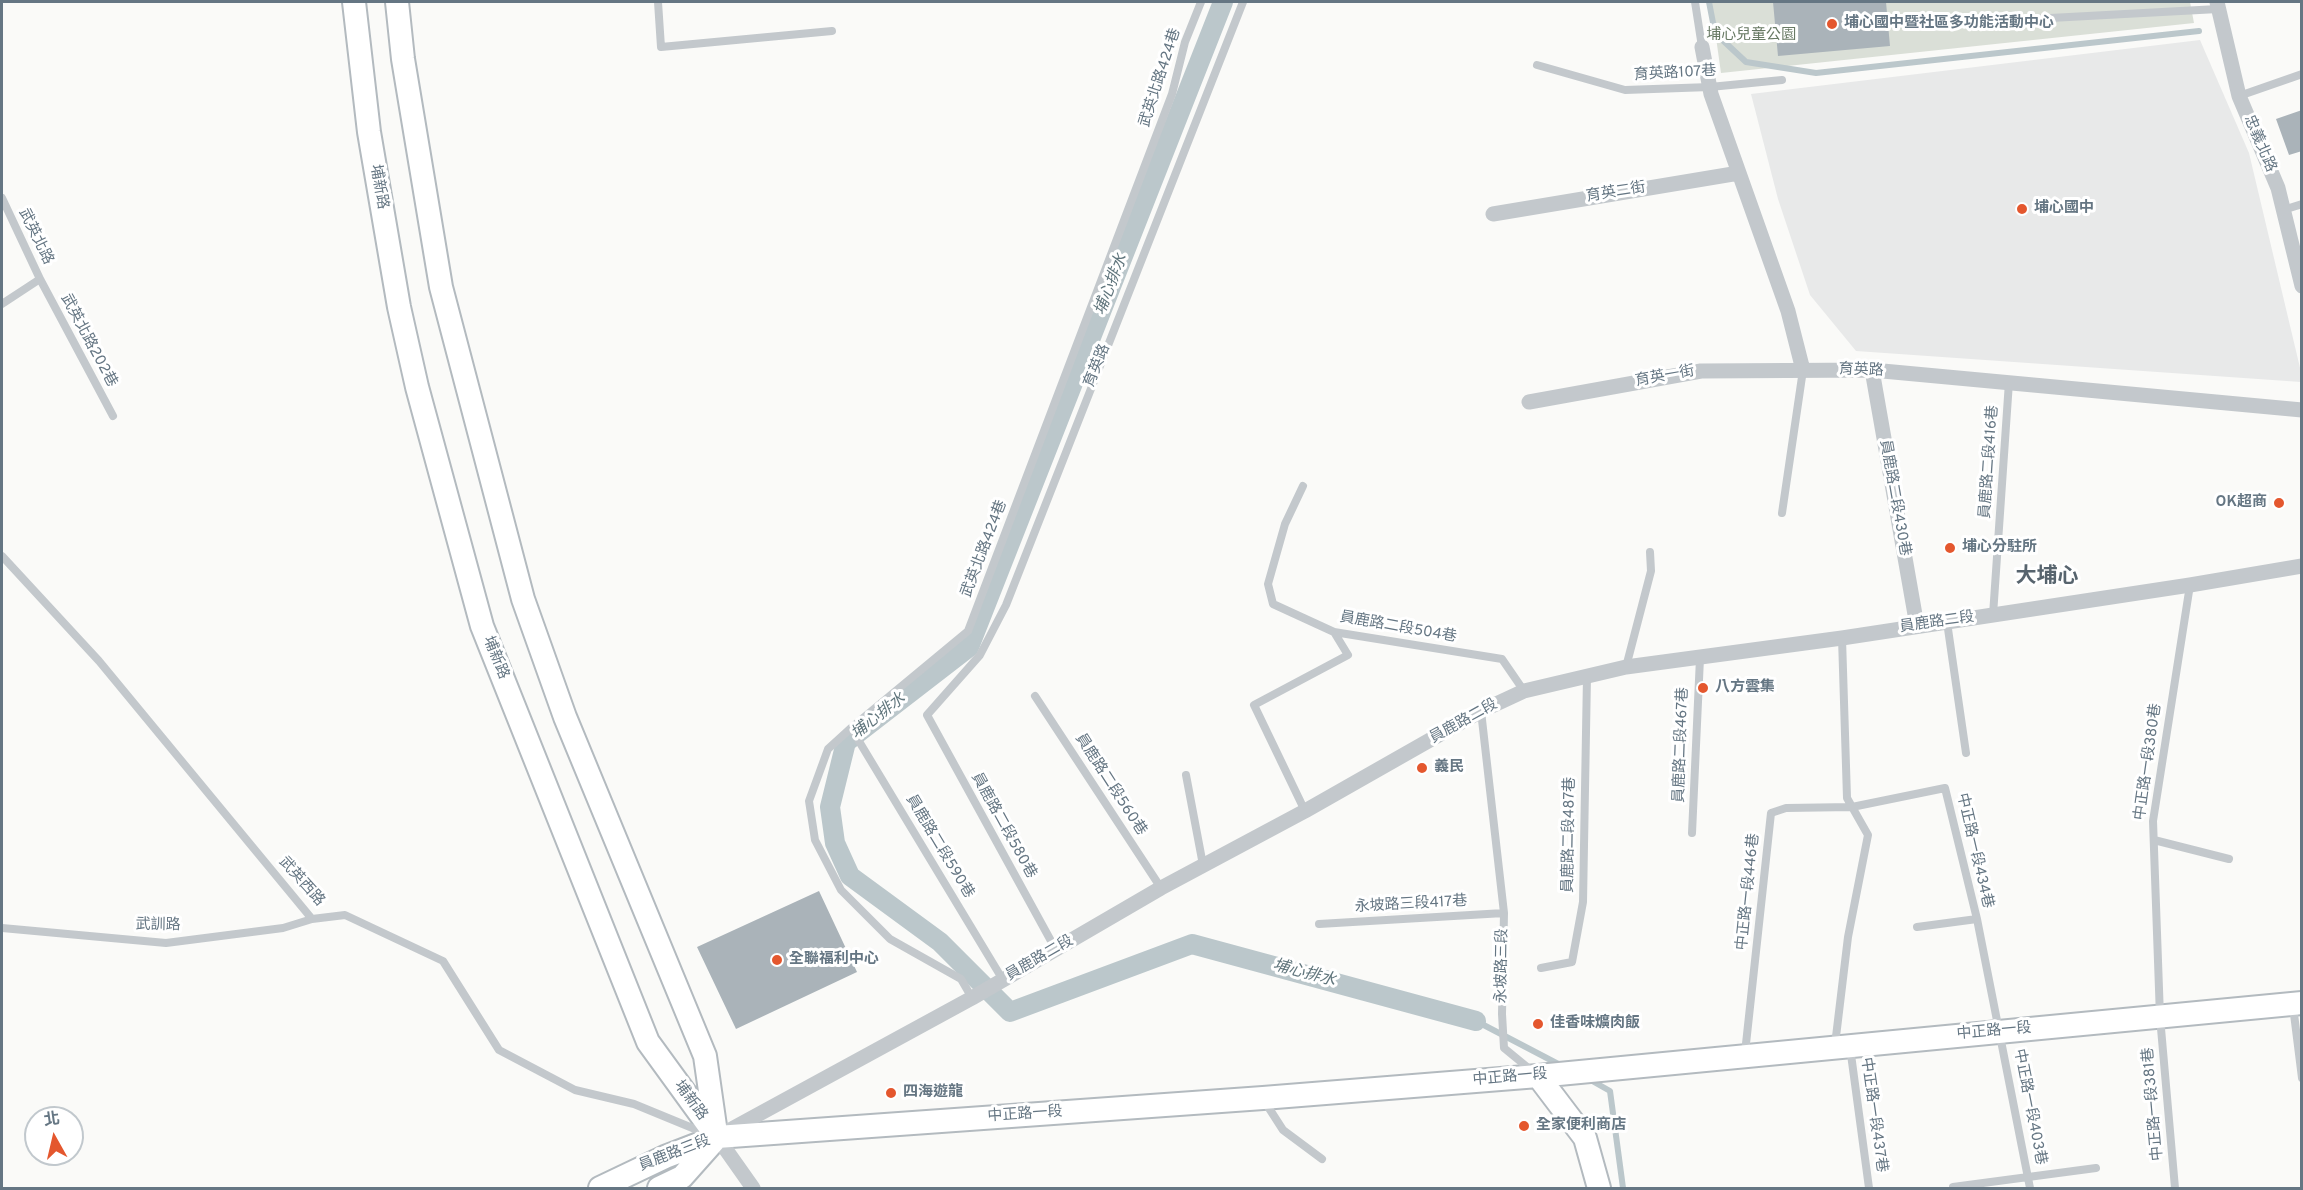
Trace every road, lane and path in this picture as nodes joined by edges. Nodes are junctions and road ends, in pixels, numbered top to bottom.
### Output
1 (354, 2) edge
2 (397, 2) edge
3 (658, 2) edge
4 (1202, 2) edge
5 (1243, 2) edge
6 (1695, 2) edge
7 (2218, 5) edge
8 (1920, 25) dead end
9 (832, 31) dead end
10 (1702, 46) joint
11 (1536, 65) dead end
12 (2301, 74) edge
13 (1782, 80) dead end
14 (1710, 87) junction
15 (2239, 96) junction
16 (1739, 173) junction
17 (2, 198) edge
18 (2301, 204) edge
19 (2282, 210) junction
20 (1493, 214) dead end
21 (40, 279) junction
22 (2301, 286) edge
23 (2, 304) edge
24 (1803, 370) junction
25 (1872, 370) junction
26 (2009, 382) junction
27 (1529, 402) dead end
28 (2301, 410) edge
29 (113, 416) dead end
30 (1303, 486) dead end
31 (1782, 513) dead end
32 (1650, 552) dead end
33 (2, 556) edge
34 (2301, 566) edge
35 (2190, 585) junction
36 (1993, 615) junction
37 (1947, 622) junction
38 (1917, 626) junction
39 (1334, 632) junction
40 (1842, 638) junction
41 (1700, 658) junction
42 (1626, 668) junction
43 (1587, 676) junction
44 (1524, 690) junction
45 (1035, 696) dead end
46 (1480, 711) junction
47 (927, 715) joint
48 (851, 728) junction
49 (1966, 753) dead end
50 (1186, 775) dead end
51 (1852, 807) junction
52 (1305, 811) junction
53 (1692, 833) dead end
54 (2154, 840) junction
55 (2229, 859) dead end
56 (1203, 865) junction
57 (1161, 888) junction
58 (1503, 913) junction
59 (312, 919) junction
60 (1977, 919) junction
61 (1319, 924) dead end
62 (1917, 927) dead end
63 (2, 928) edge
64 (1056, 950) junction
65 (1541, 968) dead end
66 (1003, 980) junction
67 (972, 998) junction
68 (2297, 1004) edge
69 (2160, 1017) junction
70 (2000, 1031) junction
71 (1842, 1046) junction
72 (1744, 1056) junction
73 (1538, 1076) junction
74 (2301, 1078) edge
75 (1263, 1098) junction
76 (717, 1137) junction
77 (1322, 1159) dead end
78 (2096, 1168) dead end
79 (2029, 1177) junction
80 (1953, 1187) edge
81 (600, 1188) edge
82 (659, 1188) edge
83 (753, 1188) edge
84 (1599, 1188) edge
85 (1869, 1188) edge
86 (2030, 1188) edge
87 (2175, 1188) edge

1 - 76 street, 埔新路
2 - 76 street, 埔新路
3 - 9 lane
4 - 48 lane, 武英北路424巷
5 - 47 lane, 育英路
6 - 10 lane
7 - 8 lane
7 - 15 street, 忠義北路
10 - 14 street
11 - 14 lane, 育英路107巷
12 - 15 lane
13 - 14 lane, 育英路107巷
14 - 16 street
15 - 19 street, 忠義北路
16 - 20 street, 育英二街
16 - 24 street
17 - 21 lane, 武英北路
18 - 19 lane
19 - 22 street, 忠義北路
21 - 23 lane, 武英北路
21 - 29 lane, 武英北路202巷
24 - 25 street, 育英路
24 - 27 street, 育英一街
24 - 31 lane
25 - 26 street, 育英路
25 - 38 street, 員鹿路二段430巷
26 - 28 street, 育英路
26 - 36 lane, 員鹿路二段416巷
30 - 39 lane, 員鹿路二段504巷
32 - 42 lane
33 - 59 lane, 武英西路
34 - 35 street, 員鹿路二段
35 - 36 street, 員鹿路二段
35 - 54 lane, 中正路一段380巷
36 - 37 street, 員鹿路二段
37 - 38 street, 員鹿路二段
37 - 49 lane
38 - 40 street, 員鹿路二段
39 - 44 lane, 員鹿路二段504巷
39 - 52 lane
40 - 41 street, 員鹿路二段
40 - 51 lane
41 - 42 street, 員鹿路二段
41 - 53 lane, 員鹿路二段467巷
42 - 43 street, 員鹿路二段
43 - 44 street, 員鹿路二段
43 - 65 lane, 員鹿路二段487巷
44 - 46 street, 員鹿路二段
45 - 57 lane, 員鹿路二段560巷
46 - 52 street, 員鹿路二段
46 - 58 lane, 永坡路三段
47 - 64 lane, 員鹿路二段580巷
48 - 66 lane, 員鹿路二段590巷
48 - 67 lane, 武英北路424巷
50 - 56 lane
51 - 60 lane, 中正路一段434巷
51 - 71 lane
51 - 72 lane, 中正路一段446巷
52 - 56 street, 員鹿路二段
54 - 55 lane
54 - 69 lane, 中正路一段380巷
56 - 57 street, 員鹿路二段
57 - 64 street, 員鹿路二段
58 - 61 lane, 永坡路三段417巷
58 - 73 lane, 永坡路三段
59 - 63 lane, 武訓路
59 - 76 lane, 武英西路
60 - 62 lane, 中正路一段434巷
60 - 70 lane, 中正路一段403巷
64 - 66 street, 員鹿路二段
66 - 67 street, 員鹿路二段
67 - 76 street, 員鹿路二段
68 - 69 street, 中正路一段
68 - 74 lane
69 - 70 street, 中正路一段
69 - 87 lane, 中正路一段381巷
70 - 71 street, 中正路一段
70 - 79 lane, 中正路一段403巷
71 - 72 street, 中正路一段
71 - 85 lane, 中正路一段437巷
72 - 73 street, 中正路一段
73 - 75 street, 中正路一段
73 - 84 street, 永坡路三段
75 - 76 street, 中正路一段
75 - 77 lane
76 - 81 street, 員鹿路三段
76 - 82 street, 員鹿路三段
76 - 83 street
78 - 79 lane
79 - 80 lane
79 - 86 lane, 中正路一段403巷

